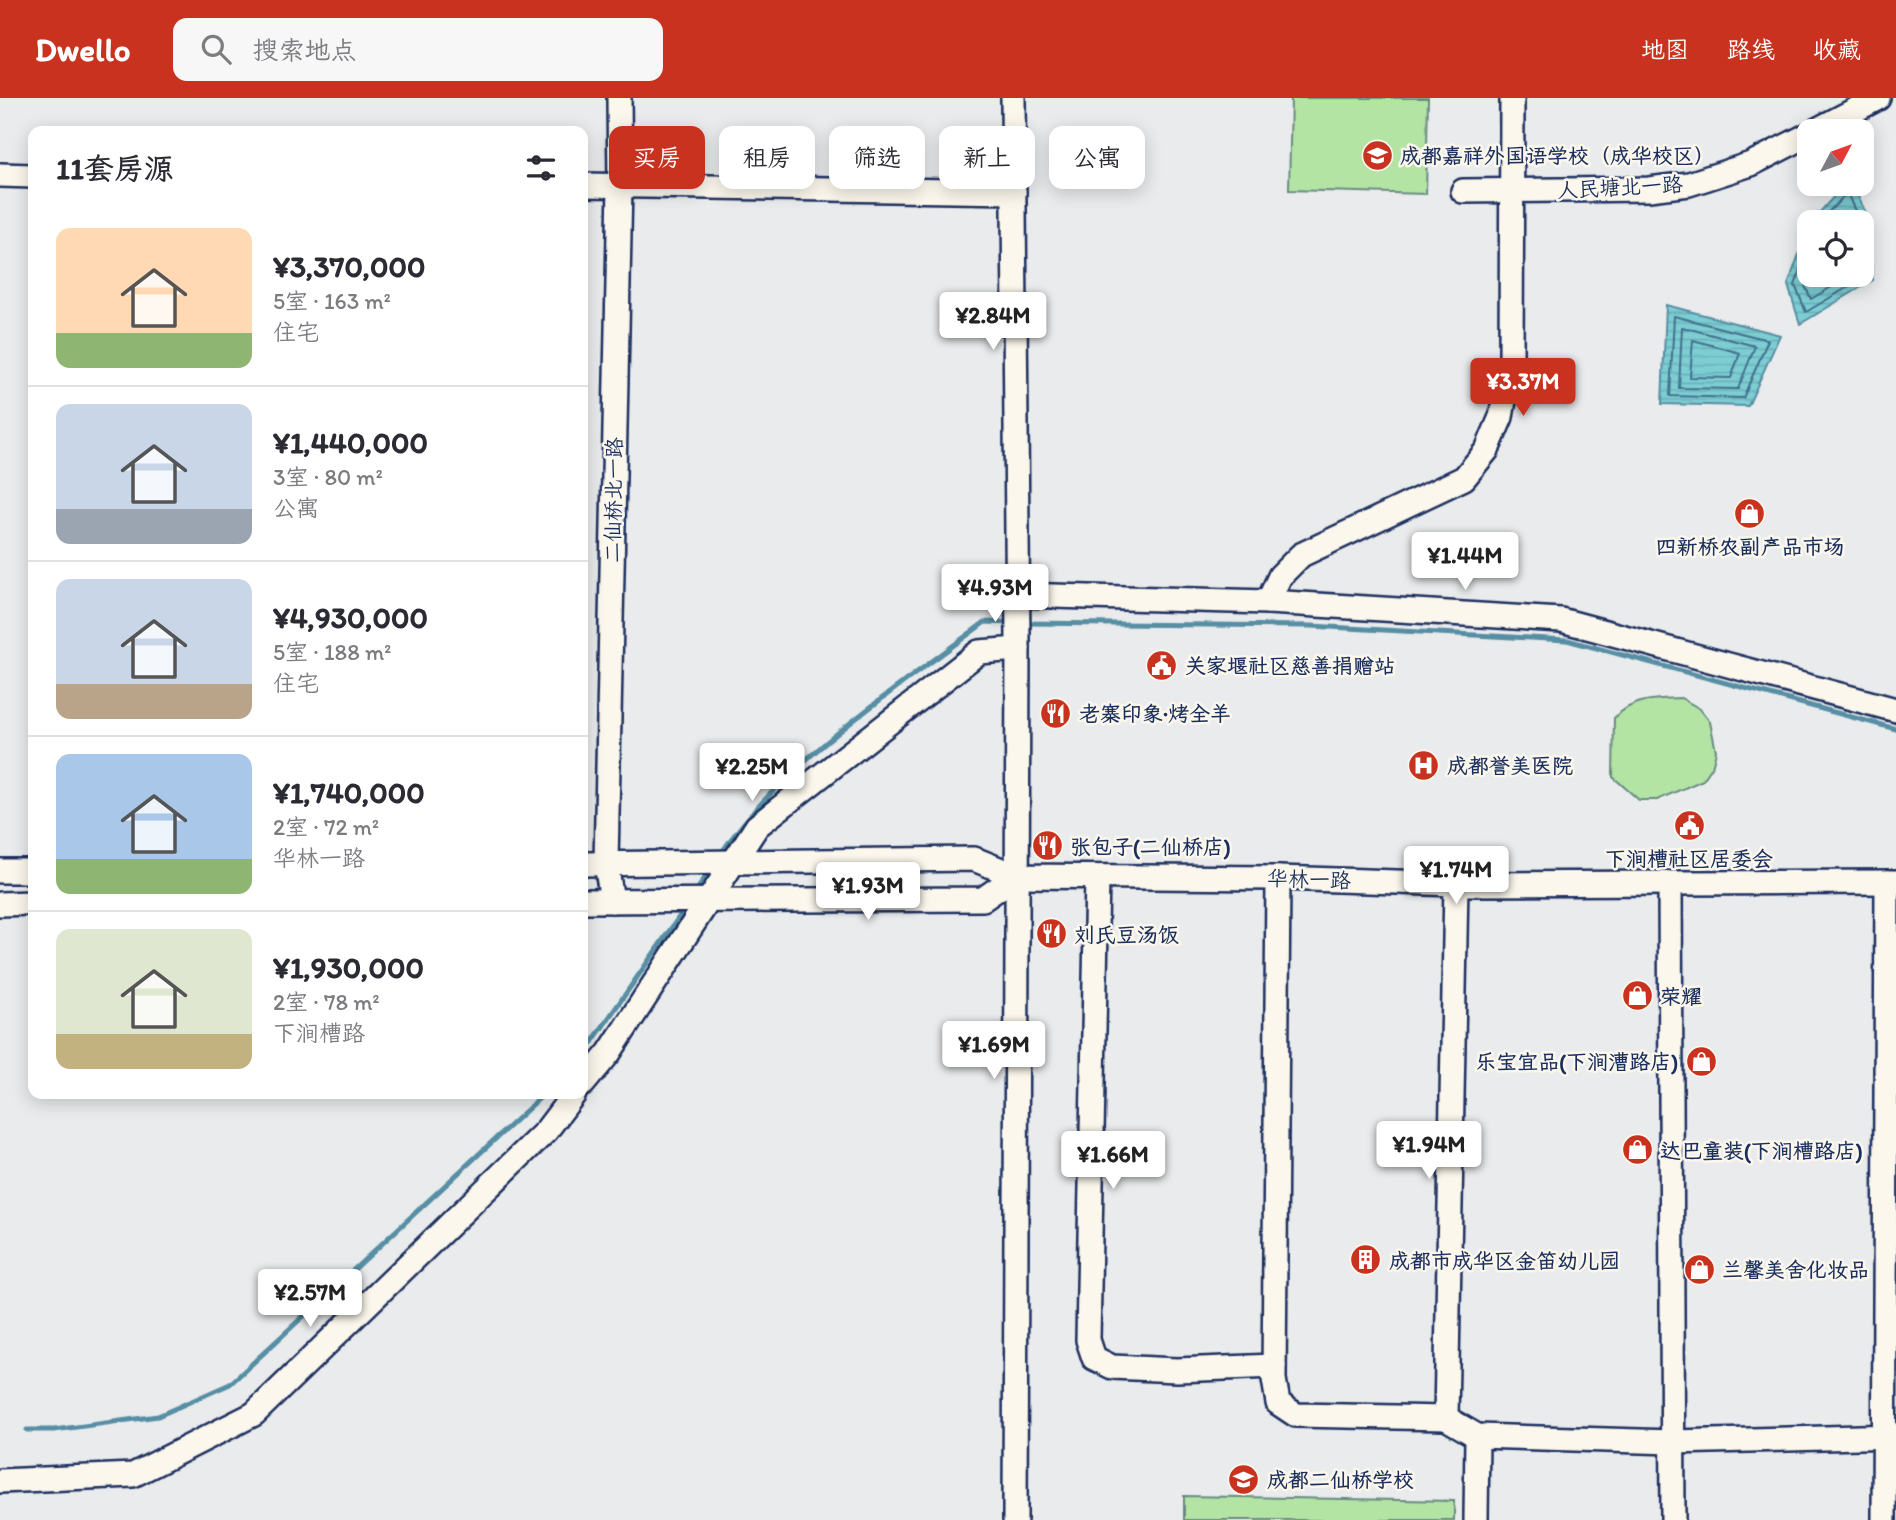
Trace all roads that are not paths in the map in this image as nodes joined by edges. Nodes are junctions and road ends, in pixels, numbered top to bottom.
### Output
1 (619, 98) edge
2 (1013, 98) edge
3 (1512, 98) edge
4 (1878, 98) edge
5 (1838, 119) edge
6 (619, 126) edge
7 (1797, 141) edge
8 (0, 175) edge
9 (28, 176) edge
10 (588, 185) edge
11 (609, 186) edge
12 (705, 187) edge
13 (620, 189) edge
14 (1463, 191) dead end
15 (1014, 192) junction
16 (1512, 193) junction
17 (1017, 600) junction
18 (1268, 602) junction
19 (1018, 646) junction
20 (1896, 710) edge
21 (722, 862) junction
22 (594, 863) edge
23 (28, 871) edge
24 (0, 872) edge
25 (1016, 876) junction
26 (1097, 877) junction
27 (1278, 878) junction
28 (1891, 882) edge
29 (1670, 883) junction
30 (1456, 884) junction
31 (588, 901) edge
32 (612, 901) junction
33 (697, 901) junction
34 (0, 904) edge
35 (28, 904) edge
36 (588, 1078) edge
37 (570, 1099) edge
38 (1274, 1366) junction
39 (1446, 1418) junction
40 (1477, 1436) junction
41 (1890, 1437) edge
42 (1673, 1442) junction
43 (0, 1481) edge
44 (1015, 1520) edge
45 (1476, 1520) edge
46 (1673, 1520) edge
47 (1884, 1520) edge

1 - 6 street, 二仙桥北一路
2 - 15 street
3 - 16 street
4 - 5 street
7 - 16 street, 人民塘北一路
8 - 9 street
10 - 11 street
12 - 15 street
13 - 22 street, 二仙桥北一路
14 - 16 street, 人民塘北一路
15 - 17 street
16 - 18 street
17 - 18 street
17 - 19 street
18 - 20 street
19 - 21 street
19 - 25 street
21 - 22 street
21 - 25 street
21 - 33 street
22 - 32 street, 二仙桥北一路
23 - 24 street
25 - 26 street, 华林一路
25 - 33 street
25 - 44 street
26 - 27 street, 华林一路
26 - 38 street
27 - 30 street, 华林一路
27 - 38 street
28 - 29 street, 华林一路
28 - 41 street
29 - 30 street, 华林一路
29 - 42 street
30 - 39 street
31 - 32 street
32 - 33 street
33 - 36 street
34 - 35 street
37 - 43 street
38 - 39 street
39 - 40 street
40 - 42 street
40 - 45 street
41 - 42 street
41 - 47 street
42 - 46 street

